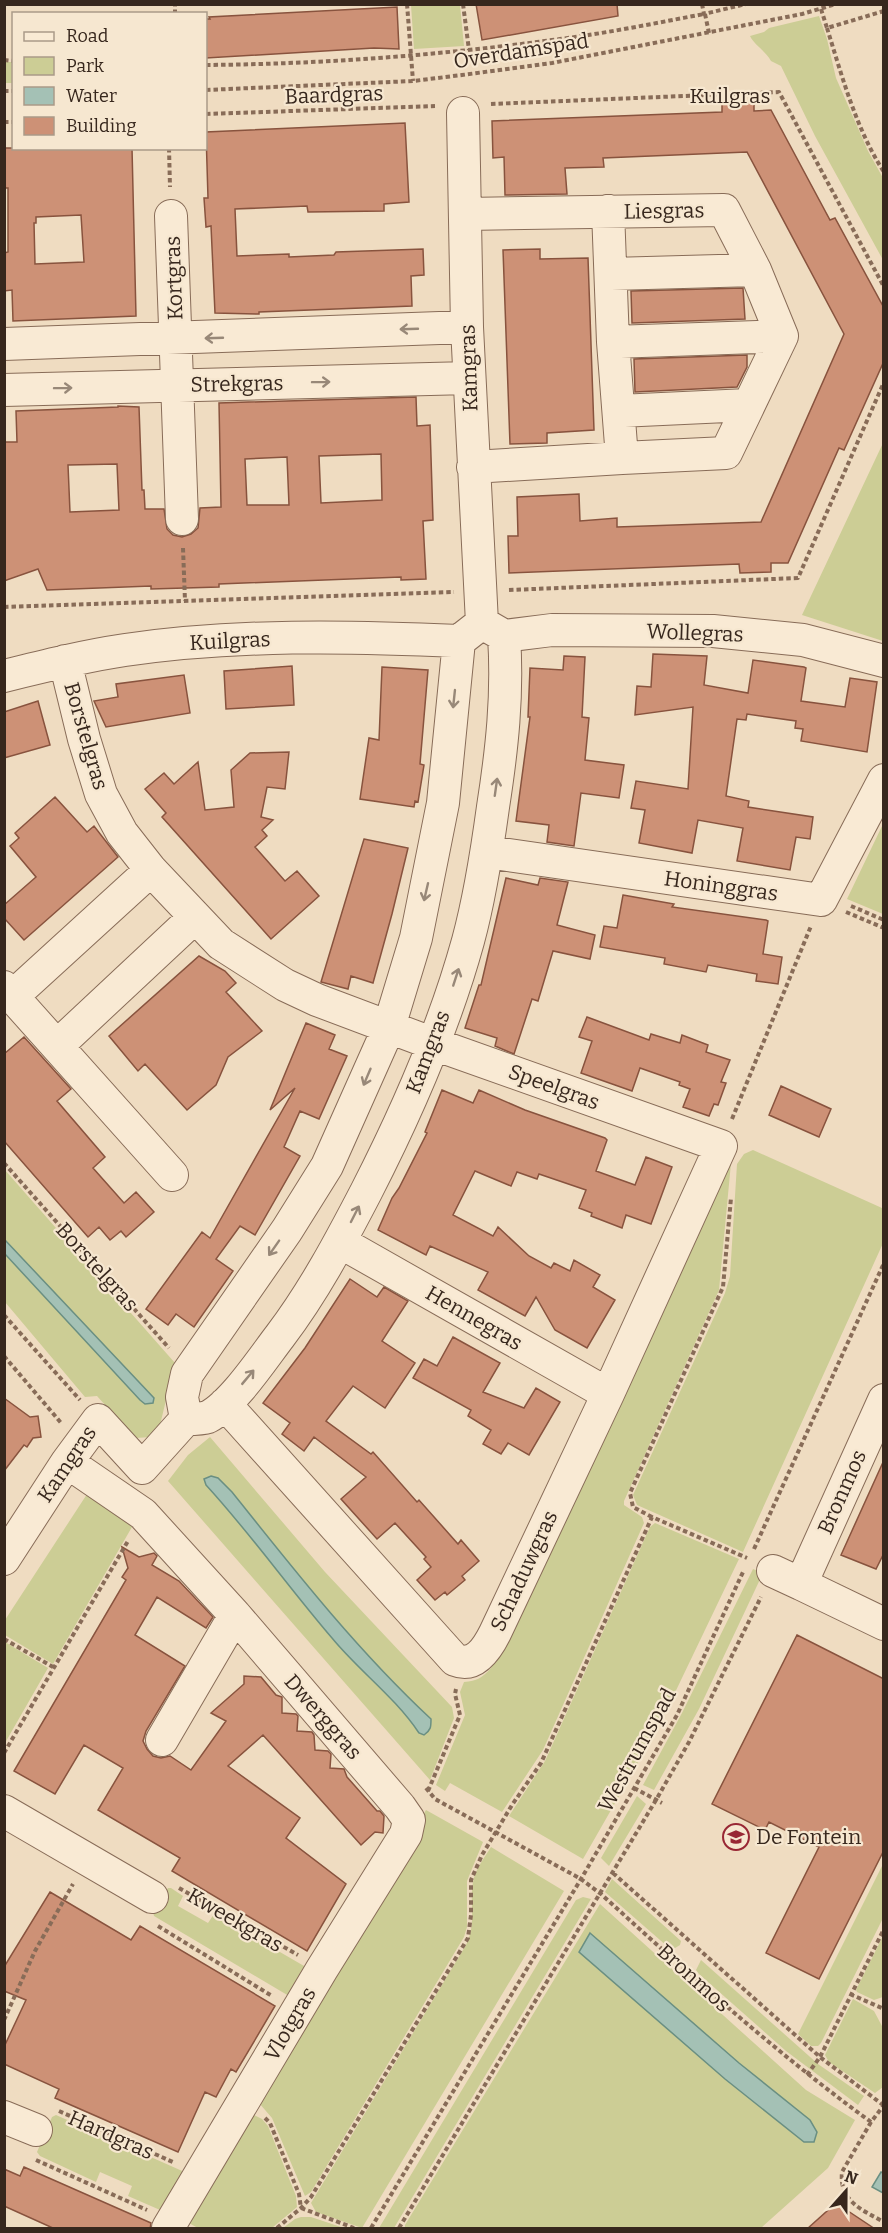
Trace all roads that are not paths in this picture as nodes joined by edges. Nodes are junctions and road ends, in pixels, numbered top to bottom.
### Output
1 (463, 108) road end
2 (608, 211) junction
3 (465, 214) junction
4 (171, 216) road end
5 (755, 270) junction
6 (611, 274) junction
7 (467, 327) junction
8 (782, 336) junction
9 (176, 339) junction
10 (613, 342) junction
11 (4, 344) edge
12 (469, 378) junction
13 (178, 385) junction
14 (4, 390) edge
15 (748, 405) junction
16 (619, 411) junction
17 (622, 458) junction
18 (473, 467) junction
19 (182, 519) road end
20 (482, 633) junction
21 (65, 661) junction
22 (884, 662) edge
23 (4, 676) edge
24 (884, 780) edge
25 (487, 852) junction
26 (151, 870) junction
27 (195, 917) junction
28 (9, 992) edge
29 (389, 1027) junction
30 (434, 1044) junction
31 (57, 1046) junction
32 (721, 1146) joint
33 (172, 1175) dead end
34 (340, 1242) junction
35 (608, 1394) junction
36 (884, 1400) edge
37 (225, 1404) junction
38 (186, 1419) junction
39 (74, 1454) junction
40 (4, 1559) edge
41 (235, 1615) junction
42 (884, 1623) edge
43 (162, 1740) dead end
44 (4, 1811) edge
45 (409, 1820) joint
46 (154, 1898) road end
47 (4, 2117) edge
48 (38, 2132) road end
49 (171, 2224) edge

1 - 3 street, Kamgras
2 - 3 street, Liesgras
2 - 5 street, Liesgras
2 - 6 street, Liesgras
3 - 7 street, Kamgras
4 - 9 street, Kortgras
5 - 6 street
5 - 8 street, Liesgras
6 - 10 street, Liesgras
7 -> 9 street
7 - 12 street, Kamgras
8 - 10 street
8 - 15 street
9 - 11 street
9 - 13 street
10 - 16 street, Liesgras
13 -> 12 street, Strekgras
12 - 18 street, Kamgras
14 -> 13 street, Strekgras
13 - 19 street
15 - 16 street
15 - 17 street
16 - 17 street, Liesgras
17 - 18 street
18 - 20 street, Kamgras
20 - 21 street, Kuilgras
20 - 22 street, Wollegras
25 -> 20 street, Kamgras
20 -> 29 street, Kamgras
21 - 23 street, Kuilgras
21 - 26 street, Borstelgras
24 - 25 street, Honinggras
30 -> 25 street, Kamgras
26 - 27 street, Borstelgras
26 - 28 street
27 - 29 street, Borstelgras
27 - 31 street
28 - 31 street
29 - 30 street, Speelgras
29 -> 38 street, Kamgras
30 - 32 street, Speelgras
34 -> 30 street, Kamgras
31 - 33 street
32 - 35 street, Schaduwgras
34 - 35 street, Hennegras
37 -> 34 street, Kamgras
35 - 37 street, Schaduwgras
36 - 42 street, Bronmos
37 - 38 street, Kamgras
38 - 39 street, Kamgras
39 - 40 street, Kamgras
39 - 41 street, Dwerggras
41 - 43 street
41 - 45 street, Dwerggras
44 - 46 street
45 - 49 street, Vlotgras
47 - 48 street, Hardgras

